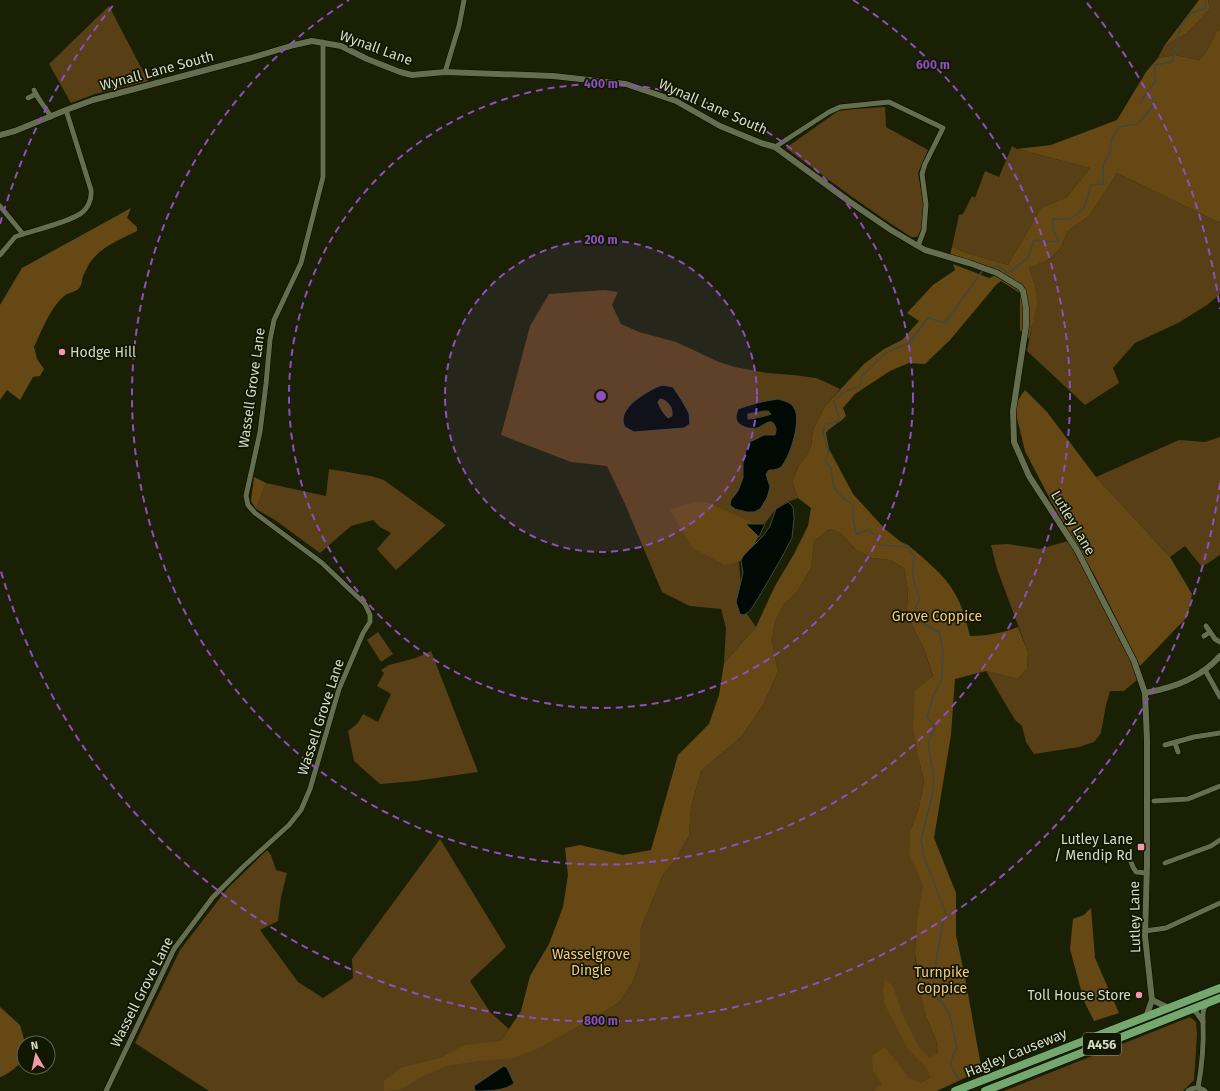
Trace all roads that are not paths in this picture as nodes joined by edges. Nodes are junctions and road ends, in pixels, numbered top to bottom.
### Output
1 (464, 0) edge
2 (323, 42) junction
3 (445, 72) junction
4 (28, 98) dead end
5 (66, 110) junction
6 (51, 117) junction
7 (0, 135) edge
8 (775, 147) junction
9 (0, 206) edge
10 (23, 234) junction
11 (918, 246) junction
12 (0, 255) edge
13 (1206, 626) dead end
14 (1210, 632) junction
15 (1204, 636) dead end
16 (1220, 642) edge
17 (1220, 656) edge
18 (1205, 670) junction
19 (1145, 693) junction
20 (1220, 697) edge
21 (1220, 733) edge
22 (1175, 742) junction
23 (1165, 745) dead end
24 (1178, 752) dead end
25 (1220, 786) edge
26 (1154, 801) dead end
27 (1220, 840) edge
28 (1132, 862) dead end
29 (1165, 862) dead end
30 (1146, 873) junction
31 (1220, 903) edge
32 (1145, 931) junction
33 (1220, 988) edge
34 (1220, 998) edge
35 (1152, 1000) junction
36 (1208, 1003) junction
37 (1169, 1008) junction
38 (1191, 1010) junction
39 (1146, 1016) junction
40 (1203, 1022) junction
41 (1198, 1088) junction
42 (106, 1091) edge
43 (955, 1091) edge
44 (985, 1091) edge
45 (1188, 1091) edge
46 (1205, 1091) edge

1 - 3 street
2 - 3 street, Wynall Lane
2 - 5 street, Wynall Lane South
2 - 42 street, Wassell Grove Lane
3 - 8 street, Wynall Lane South
4 - 6 street
5 - 6 street, Wynall Lane South
5 - 10 street
6 - 7 street, Wynall Lane South
8 - 11 street, Wynall Lane South
8 - 11 street
9 - 10 street
10 - 12 street
11 - 19 street, Lutley Lane
13 - 14 street
14 - 15 street
14 - 16 street
17 - 18 street
18 - 19 street
18 - 20 street
19 - 30 street, Lutley Lane
21 - 22 street
22 - 23 street
22 - 24 street
25 - 26 street
27 - 29 street
28 - 30 street
30 - 32 street, Lutley Lane
31 - 32 street
32 - 35 street, Lutley Lane
33 - 37 highway, Hagley Causeway / A456
34 - 36 highway, Hagley Causeway / A456
35 - 37 street
35 - 39 street, Lutley Lane
36 - 38 highway, Hagley Causeway / A456
36 - 40 street
37 - 39 highway, Hagley Causeway / A456
38 - 40 street
38 - 44 highway, Hagley Causeway / A456
39 - 43 highway, Hagley Causeway / A456
40 - 41 street
41 - 45 street
41 - 46 street

